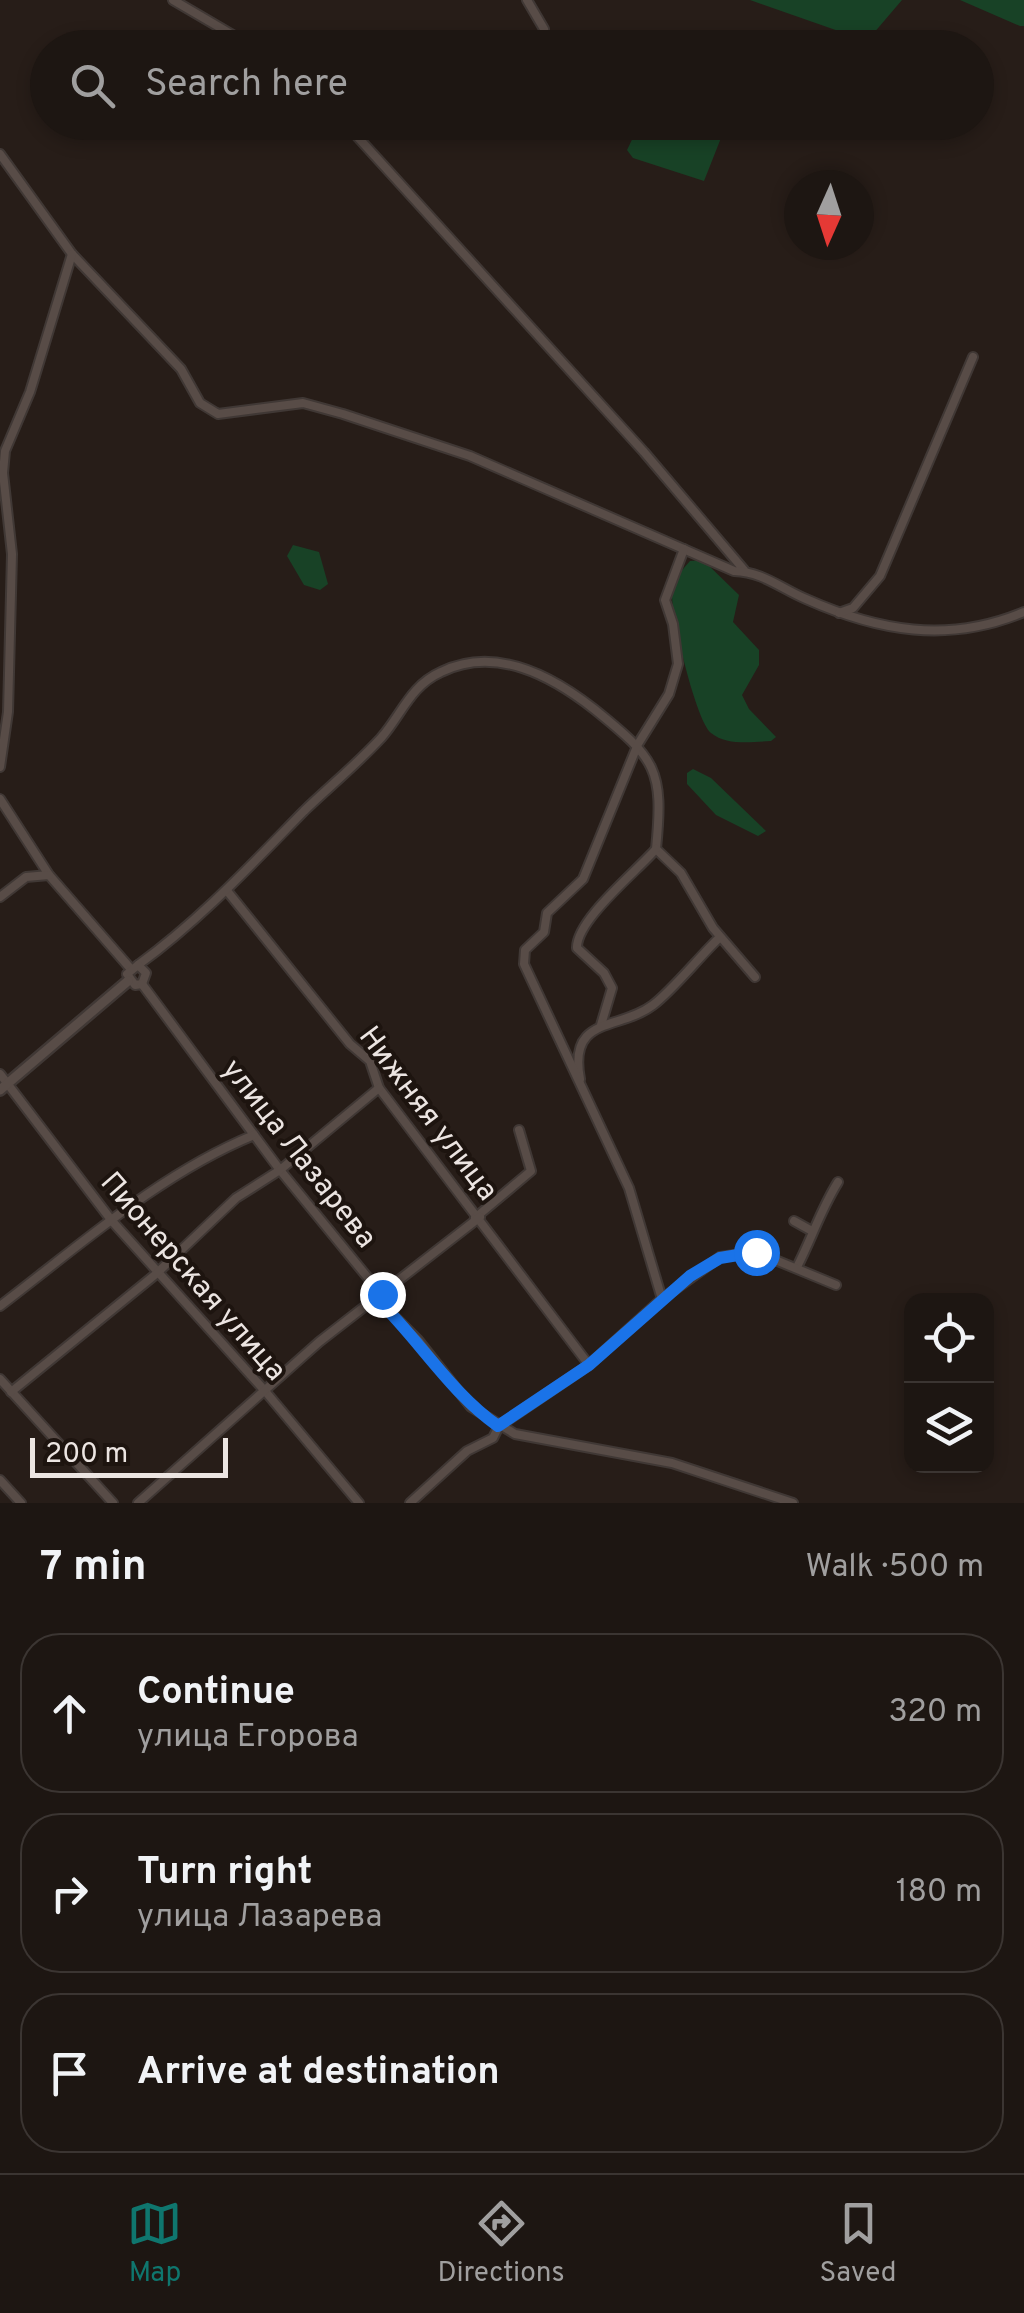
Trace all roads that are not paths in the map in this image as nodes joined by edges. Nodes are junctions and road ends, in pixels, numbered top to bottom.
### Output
1 (173, 0) edge
2 (527, 0) edge
3 (544, 29) dead end
4 (224, 30) edge
5 (360, 140) edge
6 (0, 154) edge
7 (72, 254) junction
8 (973, 357) dead end
9 (2, 450) edge
10 (684, 549) junction
11 (744, 572) junction
12 (1024, 612) edge
13 (839, 613) junction
14 (4, 628) edge
15 (638, 744) junction
16 (0, 767) edge
17 (0, 799) edge
18 (656, 849) junction
19 (49, 875) junction
20 (228, 892) junction
21 (0, 897) edge
22 (720, 937) junction
23 (134, 967) junction
24 (756, 976) dead end
25 (128, 981) junction
26 (142, 984) junction
27 (601, 1025) junction
28 (0, 1074) edge
29 (4, 1087) edge
30 (379, 1088) junction
31 (582, 1092) junction
32 (519, 1130) dead end
33 (254, 1135) junction
34 (280, 1170) junction
35 (838, 1182) dead end
36 (478, 1216) junction
37 (794, 1221) dead end
38 (112, 1222) junction
39 (812, 1231) junction
40 (797, 1268) junction
41 (156, 1274) junction
42 (836, 1286) dead end
43 (380, 1297) junction
44 (662, 1300) junction
45 (0, 1306) edge
46 (589, 1365) junction
47 (0, 1380) edge
48 (266, 1391) junction
49 (11, 1392) junction
50 (498, 1426) junction
51 (0, 1480) edge
52 (756, 1490) junction
53 (21, 1503) edge
54 (112, 1503) edge
55 (138, 1503) edge
56 (359, 1503) edge
57 (410, 1503) edge
58 (770, 1503) edge
59 (792, 1503) edge

1 - 4 street
2 - 3 street
5 - 11 street
6 - 7 street
7 - 9 street
7 - 10 street
8 - 13 street
9 - 14 street
10 - 11 street
10 - 15 street
11 - 13 street
12 - 13 street
14 - 16 street
15 - 18 street
15 - 20 street
15 - 31 street
17 - 19 street
18 - 22 street
18 - 27 street
19 - 21 street
19 - 23 street
20 - 23 street
20 - 30 street, Нижняя улица
22 - 24 street
22 - 27 street
23 - 25 street
23 - 26 street
25 - 26 street
25 - 29 street
26 - 33 street, улица Лазарева
27 - 31 street
28 - 29 street, Пионерская улица
29 - 38 street, Пионерская улица
30 - 34 street
30 - 36 street, Нижняя улица
31 - 44 street
32 - 36 street
33 - 34 street, улица Лазарева
33 - 38 street
34 - 41 street
34 - 43 street, улица Лазарева
35 - 39 street
36 - 43 street
36 - 46 street, Нижняя улица
37 - 39 street
38 - 41 street, Пионерская улица
38 - 45 street
39 - 40 street
40 - 42 street
40 - 44 street
41 - 48 street, Пионерская улица
41 - 49 street
43 - 48 street
43 - 50 street, улица Лазарева
44 - 46 street
46 - 50 street
47 - 49 street
48 - 55 street
48 - 56 street, Пионерская улица
49 - 54 street
50 - 52 street, улица Лазарева
50 - 57 street
51 - 53 street
52 - 58 street
52 - 59 street, улица Лазарева

